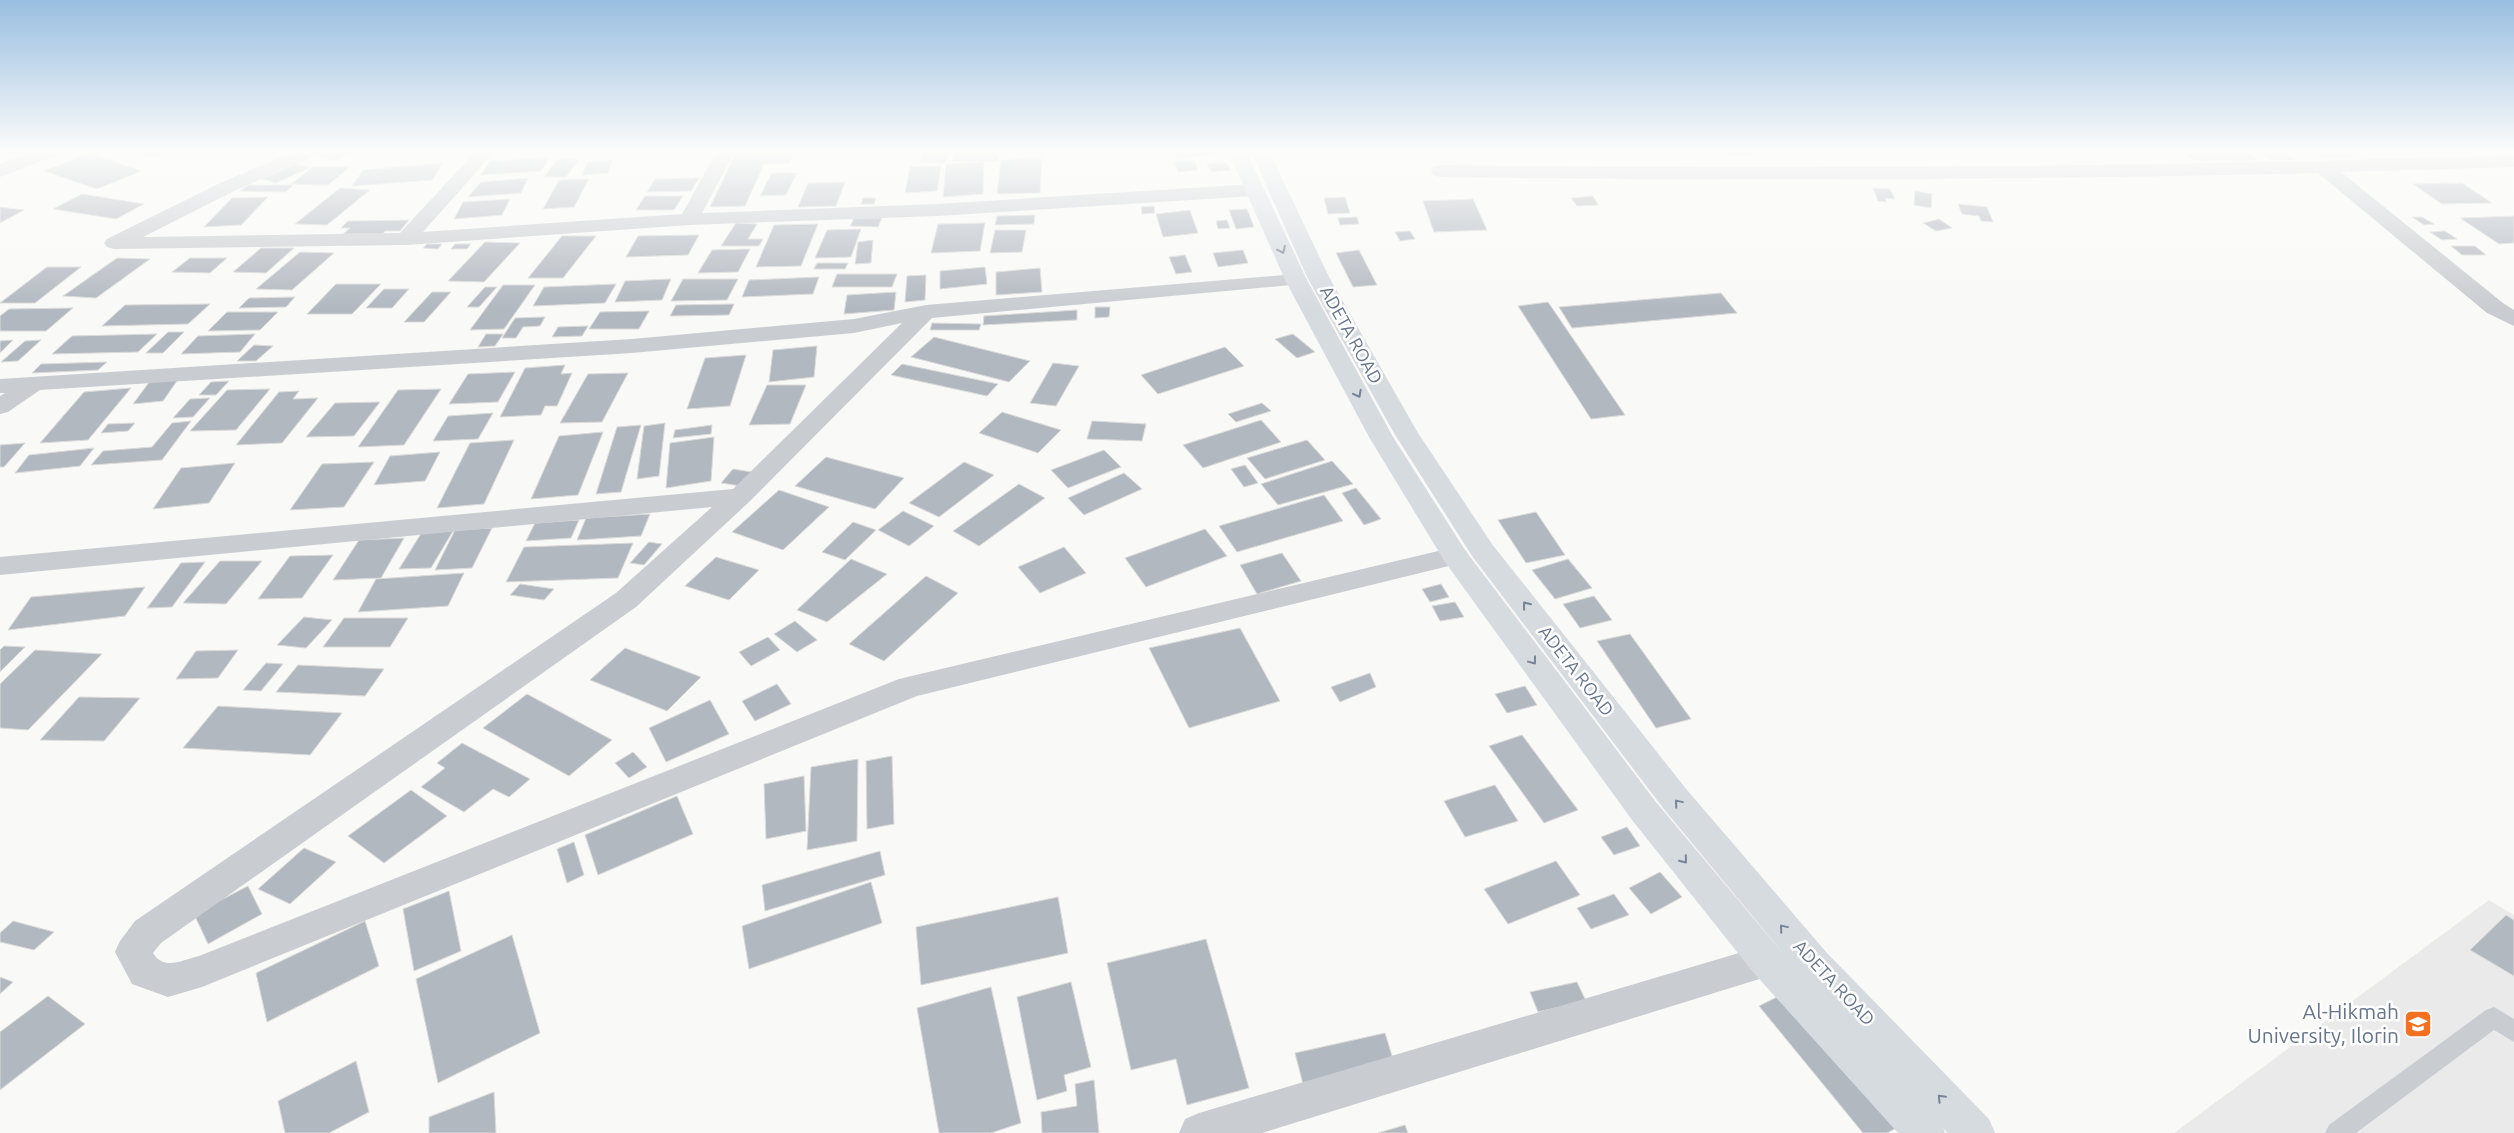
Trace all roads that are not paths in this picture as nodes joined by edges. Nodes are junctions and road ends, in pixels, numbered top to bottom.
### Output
1 (192, 204) edge
2 (438, 204) edge
3 (697, 204) edge
4 (1034, 204) edge
5 (1261, 204) edge
6 (1285, 204) edge
7 (2367, 204) edge
8 (689, 219) junction
9 (406, 239) junction
10 (1296, 280) junction
11 (926, 312) junction
12 (2514, 319) edge
13 (36, 383) junction
14 (0, 386) edge
15 (0, 407) edge
16 (740, 496) junction
17 (1455, 556) junction
18 (0, 566) edge
19 (1766, 961) junction
20 (2514, 1032) edge
21 (1199, 1133) edge
22 (1925, 1133) edge
23 (1975, 1133) edge
24 (2337, 1133) edge

1 - 9 street
2 - 9 street
3 - 8 street
4 - 8 street
5 -> 10 main road, ADETA ROAD
23 -> 6 main road, ADETA ROAD
7 - 12 street
8 - 9 street
10 - 11 street
10 -> 17 main road, ADETA ROAD
11 - 13 street
11 - 16 street
13 - 14 street
13 - 15 street
16 - 17 street
16 - 18 street
17 -> 19 main road, ADETA ROAD
19 - 21 street
19 - 22 main road, ADETA ROAD
20 - 24 lane

